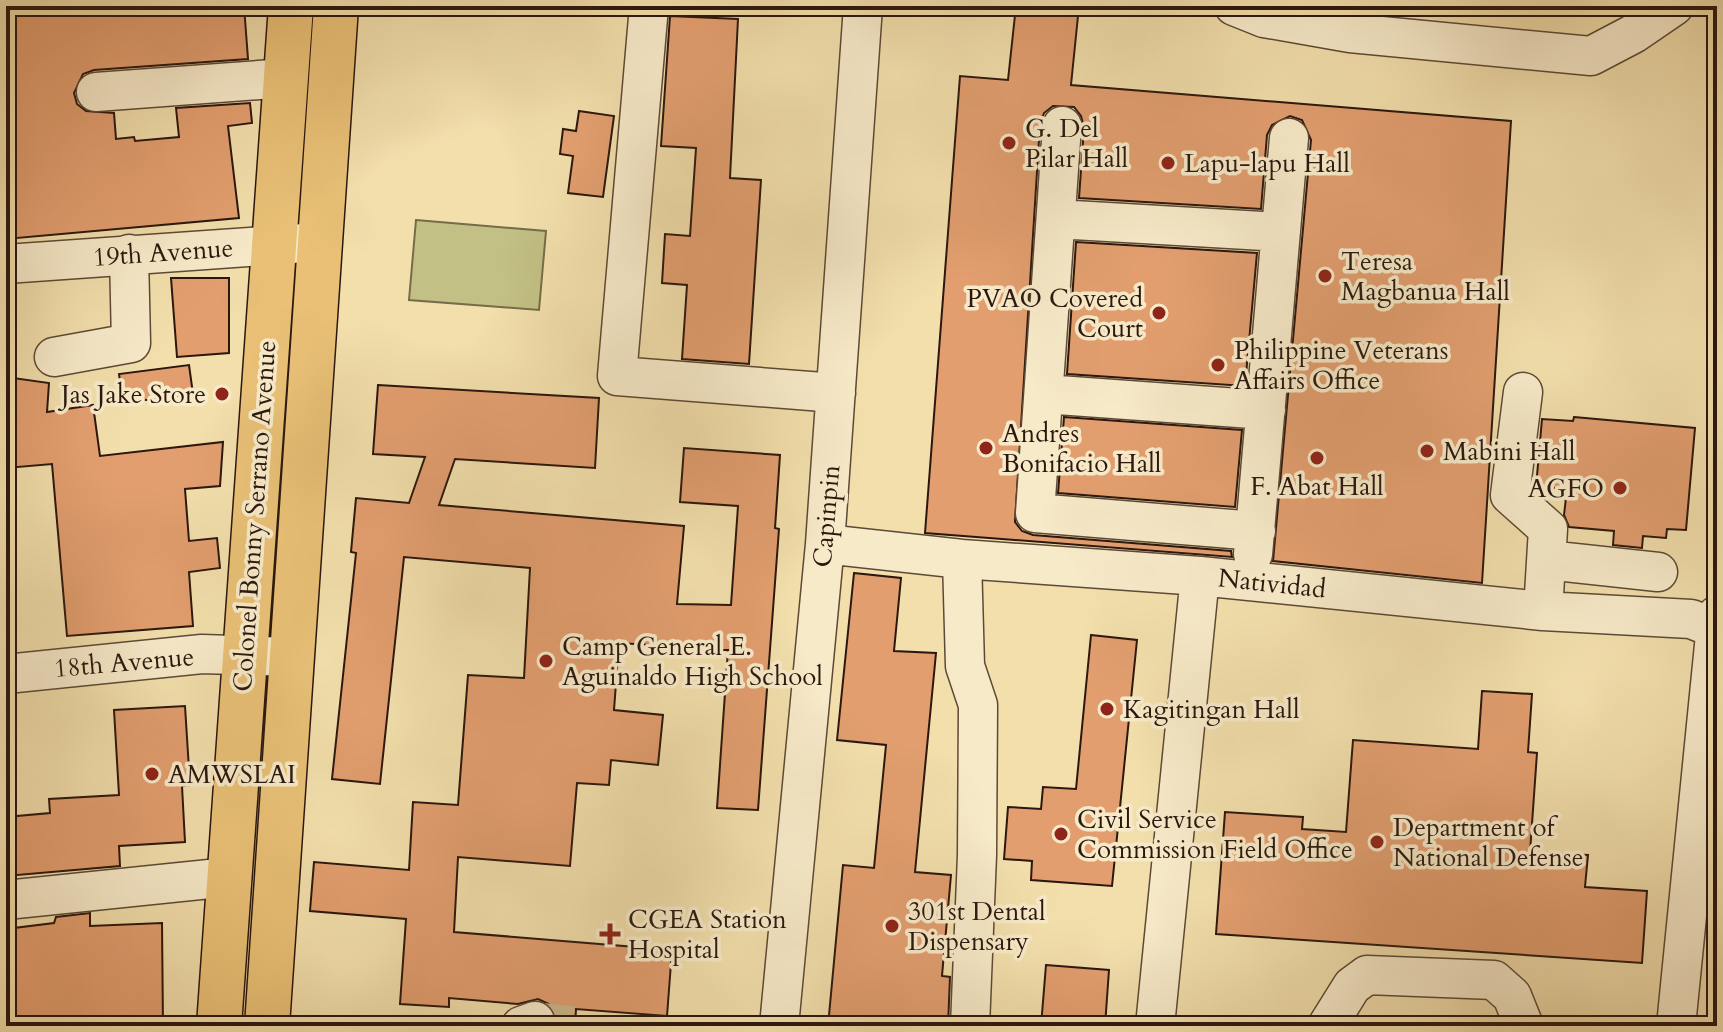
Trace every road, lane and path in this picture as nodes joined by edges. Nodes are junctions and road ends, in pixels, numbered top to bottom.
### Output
1 (291, 6) edge
2 (336, 6) edge
3 (649, 6) edge
4 (863, 6) edge
5 (1234, 6) edge
6 (1674, 6) edge
7 (286, 78) junction
8 (96, 92) dead end
9 (1062, 126) dead end
10 (1289, 138) dead end
11 (1056, 219) junction
12 (1281, 232) junction
13 (320, 243) junction
14 (275, 245) junction
15 (129, 254) junction
16 (6, 264) edge
17 (54, 357) dead end
18 (1523, 392) dead end
19 (836, 393) junction
20 (1044, 394) junction
21 (1266, 410) junction
22 (1256, 531) junction
23 (825, 544) junction
24 (962, 559) junction
25 (1547, 560) junction
26 (1658, 572) dead end
27 (1200, 576) junction
28 (1251, 581) junction
29 (1543, 611) junction
30 (1717, 624) edge
31 (243, 654) junction
32 (290, 657) junction
33 (6, 674) edge
34 (1707, 817) edge
35 (229, 877) junction
36 (6, 900) edge
37 (219, 1026) edge
38 (267, 1026) edge
39 (779, 1026) edge
40 (970, 1026) edge
41 (1155, 1026) edge
42 (1327, 1026) edge
43 (1524, 1026) edge
44 (1676, 1026) edge

1 - 7 main road, Colonel Bonny Serrano Avenue
2 - 13 main road, Colonel Bonny Serrano Avenue
3 - 19 street
4 - 19 street, Capinpin
5 - 6 street
7 - 8 street
7 - 14 main road, Colonel Bonny Serrano Avenue
9 - 11 street
10 - 12 street
11 - 12 street
11 - 20 street
12 - 21 street
13 - 14 street, 19th Avenue
13 - 32 main road, Colonel Bonny Serrano Avenue
14 - 15 street, 19th Avenue
14 - 31 main road, Colonel Bonny Serrano Avenue
15 - 16 street, 19th Avenue
15 - 17 street
18 - 25 street
19 - 23 street, Capinpin
20 - 21 street
20 - 22 street
21 - 22 street
22 - 28 street
23 - 24 street, Natividad
23 - 39 street, Capinpin
24 - 27 street, Natividad
24 - 40 street
25 - 26 street
25 - 29 street
27 - 28 street, Natividad
27 - 41 street
28 - 29 street, Natividad
29 - 30 street, Natividad
30 - 34 street
31 - 32 street, 18th Avenue
31 - 33 street, 18th Avenue
31 - 35 main road, Colonel Bonny Serrano Avenue
32 - 38 main road, Colonel Bonny Serrano Avenue
34 - 44 street
35 - 36 street
35 - 37 main road, Colonel Bonny Serrano Avenue
42 - 43 street

